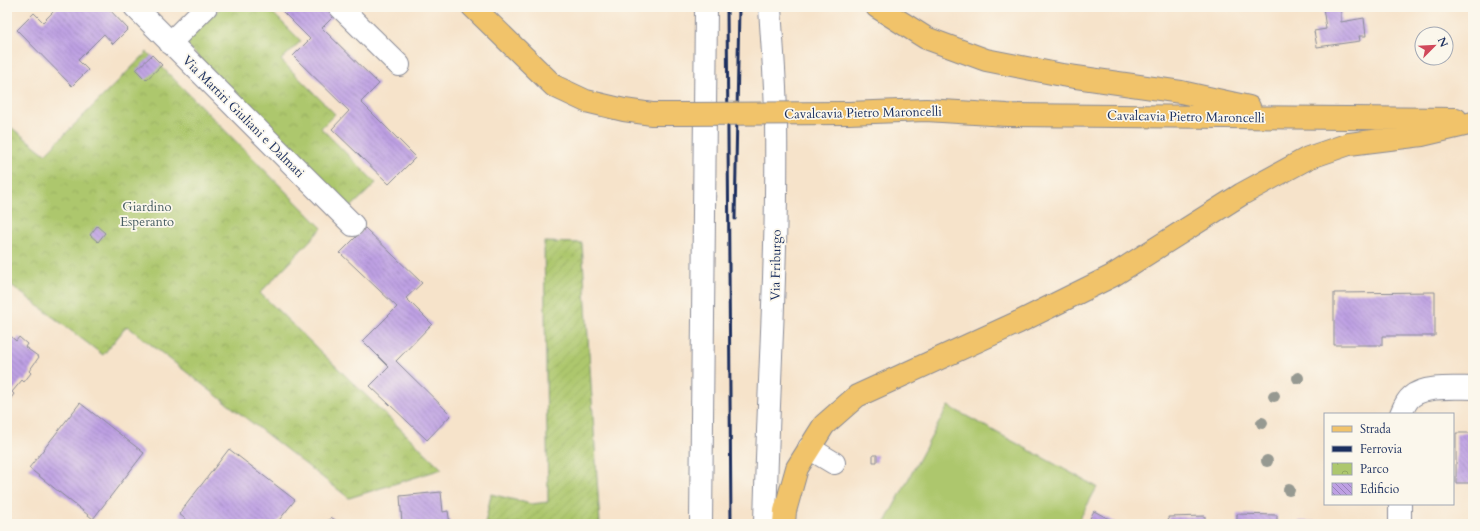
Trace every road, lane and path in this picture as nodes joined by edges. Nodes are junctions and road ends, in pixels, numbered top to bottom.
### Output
1 (135, 7) edge
2 (206, 7) edge
3 (340, 7) edge
4 (472, 7) edge
5 (706, 7) edge
6 (770, 7) edge
7 (877, 7) edge
8 (170, 43) junction
9 (400, 65) dead end
10 (1289, 117) junction
11 (1473, 119) edge
12 (1473, 123) edge
13 (353, 225) dead end
14 (1473, 388) edge
15 (1406, 406) edge
16 (808, 448) junction
17 (834, 463) dead end
18 (1400, 505) edge
19 (701, 524) edge
20 (765, 524) edge
21 (784, 524) edge
22 (1400, 524) edge

1 - 8 street, Via Martiri Giuliani e Dalmati
2 - 8 street
3 - 9 street
4 - 10 main road, Cavalcavia Pietro Maroncelli, bridge
5 - 19 street
6 - 20 street, Via Friburgo
7 - 10 main road, Cavalcavia Pietro Maroncelli
8 - 13 street, Via Martiri Giuliani e Dalmati
10 - 11 main road, Cavalcavia Pietro Maroncelli
12 - 16 main road
14 - 15 street
16 - 17 street
16 - 21 main road
18 - 22 street

